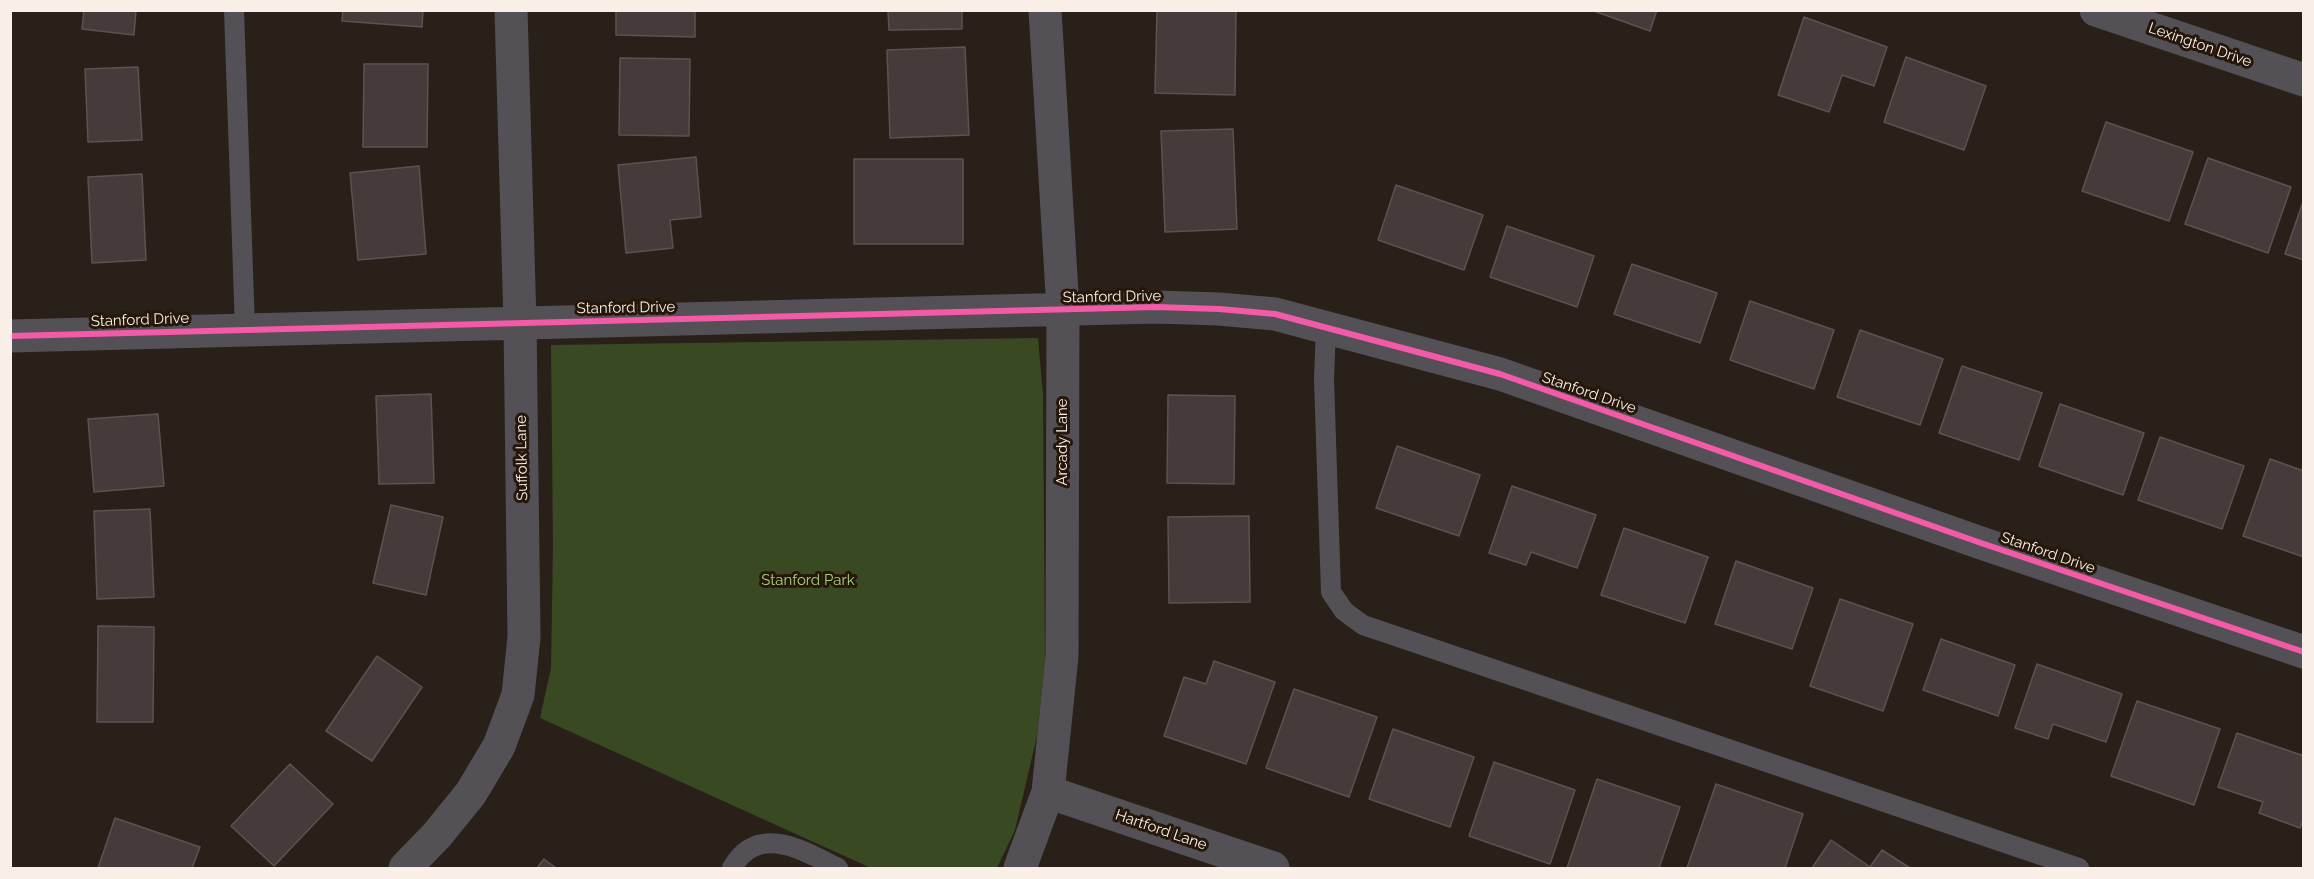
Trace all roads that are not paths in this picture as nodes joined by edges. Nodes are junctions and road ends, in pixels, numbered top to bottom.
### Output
1 (234, 10) edge
2 (511, 10) edge
3 (1045, 10) edge
4 (2096, 10) edge
5 (2304, 80) edge
6 (1063, 310) junction
7 (520, 322) junction
8 (1326, 328) junction
9 (245, 329) junction
10 (10, 336) edge
11 (2304, 652) edge
12 (1048, 792) junction
13 (2066, 866) edge
14 (405, 868) edge
15 (732, 868) edge
16 (838, 868) edge
17 (1020, 868) edge
18 (1273, 868) edge

1 - 9 lane
2 - 7 street, Suffolk Lane
3 - 6 street, Arcady Lane
4 - 5 street, Lexington Drive
6 - 7 street, Stanford Drive
6 - 8 street, Stanford Drive
6 - 12 street, Arcady Lane
7 - 9 street, Stanford Drive
7 - 14 street, Suffolk Lane
8 - 11 street, Stanford Drive
8 - 13 lane
9 - 10 street, Stanford Drive
12 - 17 street, Arcady Lane
12 - 18 street, Hartford Lane
15 - 16 lane

